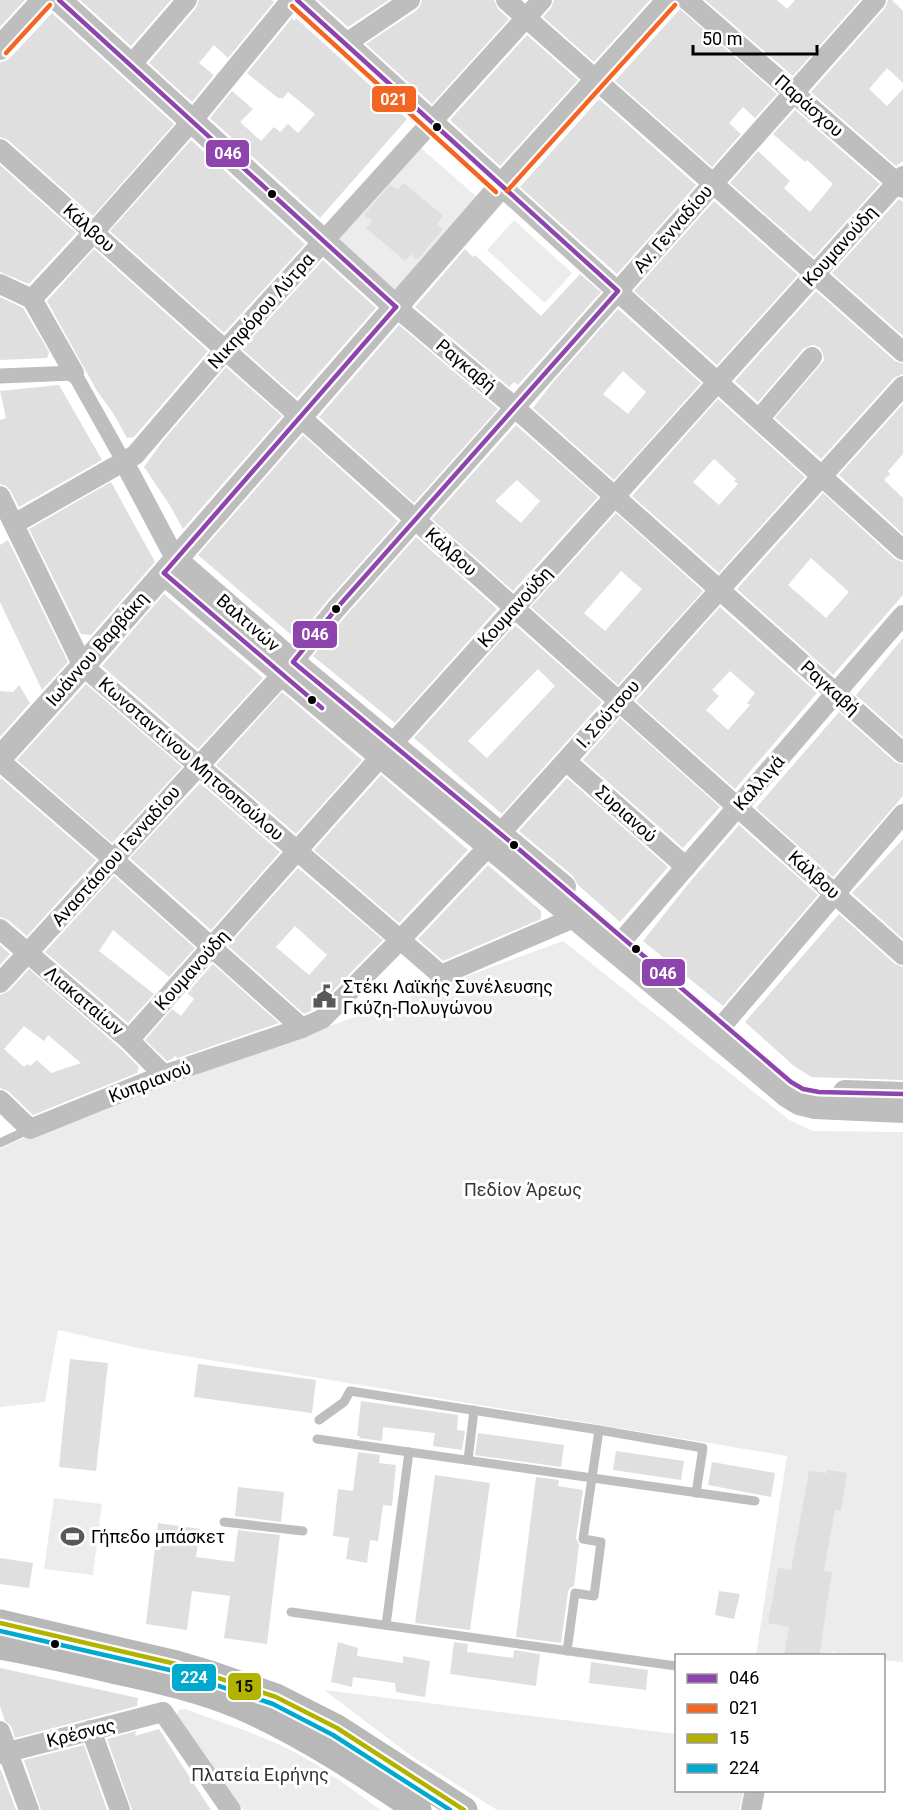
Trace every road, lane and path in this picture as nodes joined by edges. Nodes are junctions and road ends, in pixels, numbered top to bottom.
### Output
1 (44, 0) edge
2 (59, 0) edge
3 (187, 0) edge
4 (291, 0) edge
5 (297, 0) edge
6 (410, 0) edge
7 (506, 0) edge
8 (542, 0) edge
9 (669, 0) edge
10 (687, 0) edge
11 (876, 0) edge
12 (526, 18) junction
13 (345, 44) junction
14 (0, 48) edge
15 (131, 65) junction
16 (597, 80) junction
17 (795, 93) junction
18 (192, 121) junction
19 (431, 122) junction
20 (0, 149) edge
21 (901, 182) edge
22 (713, 184) junction
23 (501, 186) junction
24 (94, 232) junction
25 (323, 241) junction
26 (815, 274) junction
27 (0, 284) edge
28 (618, 291) junction
29 (32, 299) junction
30 (396, 307) junction
31 (225, 350) junction
32 (903, 352) edge
33 (812, 357) dead end
34 (74, 373) junction
35 (0, 376) edge
36 (718, 382) junction
37 (903, 386) edge
38 (514, 408) junction
39 (300, 417) junction
40 (759, 419) junction
41 (124, 462) junction
42 (822, 476) junction
43 (0, 496) edge
44 (615, 497) junction
45 (416, 520) junction
46 (7, 528) edge
47 (903, 550) edge
48 (170, 566) junction
49 (720, 590) junction
50 (515, 608) junction
51 (903, 615) edge
52 (83, 666) junction
53 (287, 668) junction
54 (836, 693) junction
55 (619, 702) junction
56 (386, 751) junction
57 (903, 753) edge
58 (0, 759) edge
59 (566, 761) junction
60 (198, 766) junction
61 (737, 807) junction
62 (903, 814) edge
63 (494, 841) junction
64 (297, 851) junction
65 (113, 859) junction
66 (686, 867) junction
67 (835, 894) junction
68 (576, 917) junction
69 (0, 929) edge
70 (400, 940) junction
71 (619, 944) junction
72 (212, 947) junction
73 (27, 953) junction
74 (903, 955) edge
75 (0, 983) edge
76 (302, 1028) junction
77 (719, 1029) junction
78 (129, 1040) junction
79 (164, 1075) junction
80 (903, 1094) edge
81 (0, 1100) edge
82 (903, 1111) edge
83 (30, 1129) junction
84 (0, 1143) edge
85 (474, 1410) junction
86 (319, 1420) dead end
87 (599, 1430) junction
88 (317, 1439) dead end
89 (409, 1452) junction
90 (468, 1460) junction
91 (591, 1478) junction
92 (696, 1493) junction
93 (755, 1501) dead end
94 (224, 1522) dead end
95 (303, 1531) dead end
96 (291, 1612) dead end
97 (0, 1623) edge
98 (386, 1625) junction
99 (0, 1646) edge
100 (567, 1651) junction
101 (675, 1666) edge
102 (173, 1674) junction
103 (163, 1712) junction
104 (91, 1730) junction
105 (0, 1731) edge
106 (4, 1753) edge
107 (420, 1782) junction
108 (755, 1792) edge
109 (29, 1810) edge
110 (120, 1810) edge
111 (231, 1810) edge
112 (418, 1810) edge
113 (428, 1810) edge
114 (465, 1810) edge
115 (751, 1810) edge

1 - 14 street
2 - 15 street, Ραγκαβή
3 - 15 street
4 - 18 street
5 - 13 street
6 - 13 street
7 - 12 street
8 - 12 street, Νικηφόρου Λύτρα
9 - 16 street, Ιωάννου Βαρβάκη
10 - 17 street, Παράσχου
11 - 17 street, Αν. Γενναδίου
12 - 16 street
12 - 19 street, Νικηφόρου Λύτρα
13 - 19 street
15 - 18 street, Ραγκαβή
16 - 22 street
16 - 23 street, Ιωάννου Βαρβάκη
17 - 21 street, Παράσχου
17 - 22 street, Αν. Γενναδίου
18 - 24 street
18 - 25 street, Ραγκαβή
19 - 23 street
19 - 25 street, Νικηφόρου Λύτρα
20 - 24 street, Κάλβου
21 - 26 street, Κουμανούδη
22 - 26 street
22 - 28 street, Αν. Γενναδίου
23 - 28 street
23 - 30 street, Ιωάννου Βαρβάκη
24 - 29 street
24 - 31 street, Κάλβου
25 - 30 street, Ραγκαβή
25 - 31 street, Νικηφόρου Λύτρα
26 - 32 street
26 - 36 street, Κουμανούδη
27 - 29 street
28 - 36 street
28 - 38 street, Αν. Γενναδίου
29 - 34 street, Βαλτινών
30 - 38 street, Ραγκαβή
30 - 39 street, Ιωάννου Βαρβάκη
31 - 39 street, Κάλβου
31 - 41 street, Νικηφόρου Λύτρα
33 - 40 street
34 - 35 street
34 - 41 street, Βαλτινών
36 - 40 street
36 - 44 street, Κουμανούδη
37 - 42 street, Ι. Σούτσου
38 - 44 street, Ραγκαβή
38 - 45 street, Αν. Γενναδίου
39 - 45 street, Κάλβου
39 - 48 street, Ιωάννου Βαρβάκη
40 - 42 street
41 - 46 street, Νικηφόρου Λύτρα
41 - 48 street, Βαλτινών
42 - 47 street
42 - 49 street, Ι. Σούτσου
43 - 46 street, Κωνσταντίνου Μητσοπούλου
44 - 49 street, Ραγκαβή
44 - 50 street, Κουμανούδη
45 - 50 street, Κάλβου
45 - 53 street, Αν. Γενναδίου
46 - 52 street, Κωνσταντίνου Μητσοπούλου
48 - 52 street, Ιωάννου Βαρβάκη
48 - 53 street, Βαλτινών
49 - 54 street, Ραγκαβή
49 - 55 street, Ι. Σούτσου
50 - 55 street, Κάλβου
50 - 56 street, Κουμανούδη
51 - 54 street, Καλλιγά
52 - 58 street, Ιωάννου Βαρβάκη
52 - 60 street, Κωνσταντίνου Μητσοπούλου
53 - 56 street, Βαλτινών
53 - 60 street, Αναστάσιου Γενναδίου
54 - 57 street, Ραγκαβή
54 - 61 street, Καλλιγά
55 - 59 street, Ι. Σούτσου
55 - 61 street, Κάλβου
56 - 63 street, Βαλτινών
56 - 64 street, Κουμανούδη
58 - 65 street
59 - 63 street, Ι. Σούτσου
59 - 66 street, Συριανού
60 - 64 street, Κωνσταντίνου Μητσοπούλου
60 - 65 street, Αναστάσιου Γενναδίου
61 - 66 street, Καλλιγά
61 - 67 street, Κάλβου
62 - 67 street
63 - 68 street, Βαλτινών
63 - 70 street, Ι. Σούτσου
63 - 71 street, Βαλτινών
64 - 70 street, Κωνσταντίνου Μητσοπούλου
64 - 72 street, Κουμανούδη
65 - 72 street
65 - 73 street, Αναστάσιου Γενναδίου
66 - 71 street, Καλλιγά
67 - 74 street, Κάλβου
67 - 77 street
68 - 70 street, Κωνσταντίνου Μητσοπούλου
68 - 71 street, Βαλτινών
69 - 73 street, Λιακαταίων
70 - 76 street, Ι. Σούτσου
71 - 77 street, Βαλτινών
72 - 76 street
72 - 78 street, Κουμανούδη
73 - 75 street, Αναστάσιου Γενναδίου
73 - 78 street, Λιακαταίων
76 - 79 street, Κυπριανού
77 - 80 street, Βαλτινών
77 - 82 street, Βαλτινών
78 - 79 street, Λιακαταίων
79 - 83 street, Κυπριανού
81 - 83 street
83 - 84 lane, Κυπριανού
85 - 86 lane
85 - 87 lane
85 - 90 lane
87 - 91 lane
87 - 92 lane
88 - 89 lane
89 - 90 lane
89 - 98 lane
90 - 91 lane
91 - 92 lane
91 - 100 lane
92 - 93 lane
94 - 95 lane
96 - 98 lane
97 - 102 main road
98 - 100 lane
99 - 102 main road
100 - 101 lane
102 - 103 street
102 - 107 main road
102 - 112 main road
103 - 104 street, Κρέσνας
103 - 111 street
104 - 106 street, Κρέσνας
104 - 110 street
105 - 106 street
106 - 109 street
107 - 113 street
107 - 114 main road
108 - 115 street

